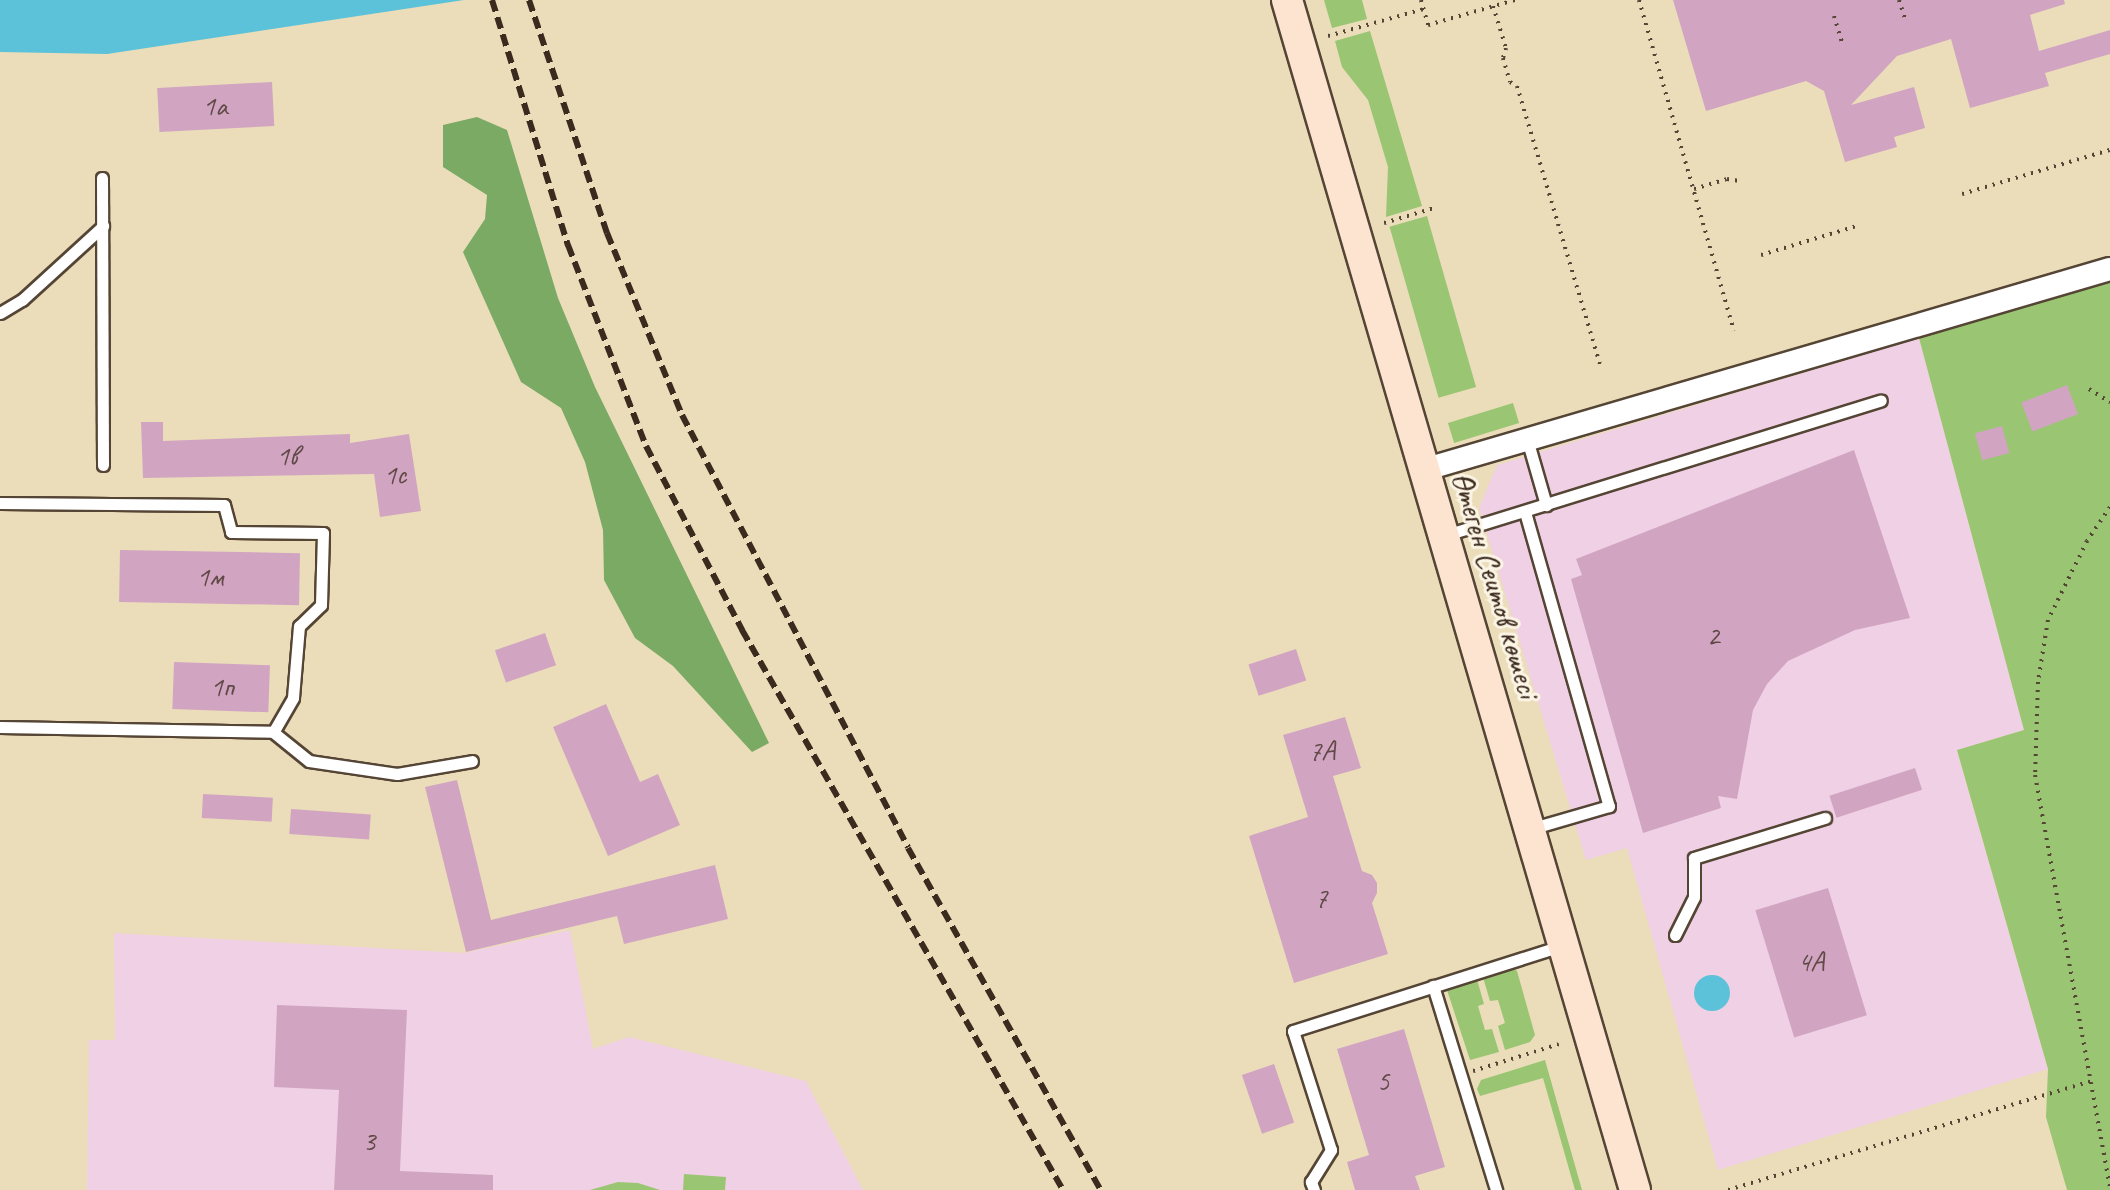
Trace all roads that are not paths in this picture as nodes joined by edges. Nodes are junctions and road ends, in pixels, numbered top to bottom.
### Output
1 (1287, 0) edge
2 (102, 178) dead end
3 (103, 226) junction
4 (2110, 269) edge
5 (0, 313) edge
6 (1881, 400) dead end
7 (1527, 439) junction
8 (103, 465) dead end
9 (1423, 470) junction
10 (0, 503) edge
11 (1546, 505) junction
12 (1525, 512) junction
13 (1443, 536) junction
14 (0, 727) edge
15 (273, 732) junction
16 (472, 761) dead end
17 (1825, 818) dead end
18 (1529, 829) junction
19 (1675, 935) dead end
20 (1564, 945) junction
21 (1433, 986) junction
22 (1314, 1190) edge
23 (1496, 1190) edge
24 (1635, 1190) edge

1 - 9 main road, Өтеген Сеитов көшесі
2 - 3 lane
3 - 5 lane
3 - 8 lane
4 - 7 street
6 - 11 lane
7 - 9 street
7 - 11 lane
9 - 13 main road, Өтеген Сеитов көшесі
10 - 15 lane
11 - 12 lane
12 - 13 lane
12 - 18 lane
13 - 18 main road, Өтеген Сеитов көшесі
14 - 15 lane
15 - 16 lane
17 - 19 lane
18 - 20 main road, Өтеген Сеитов көшесі
20 - 21 lane
20 - 24 main road, Өтеген Сеитов көшесі
21 - 22 lane
21 - 23 lane

